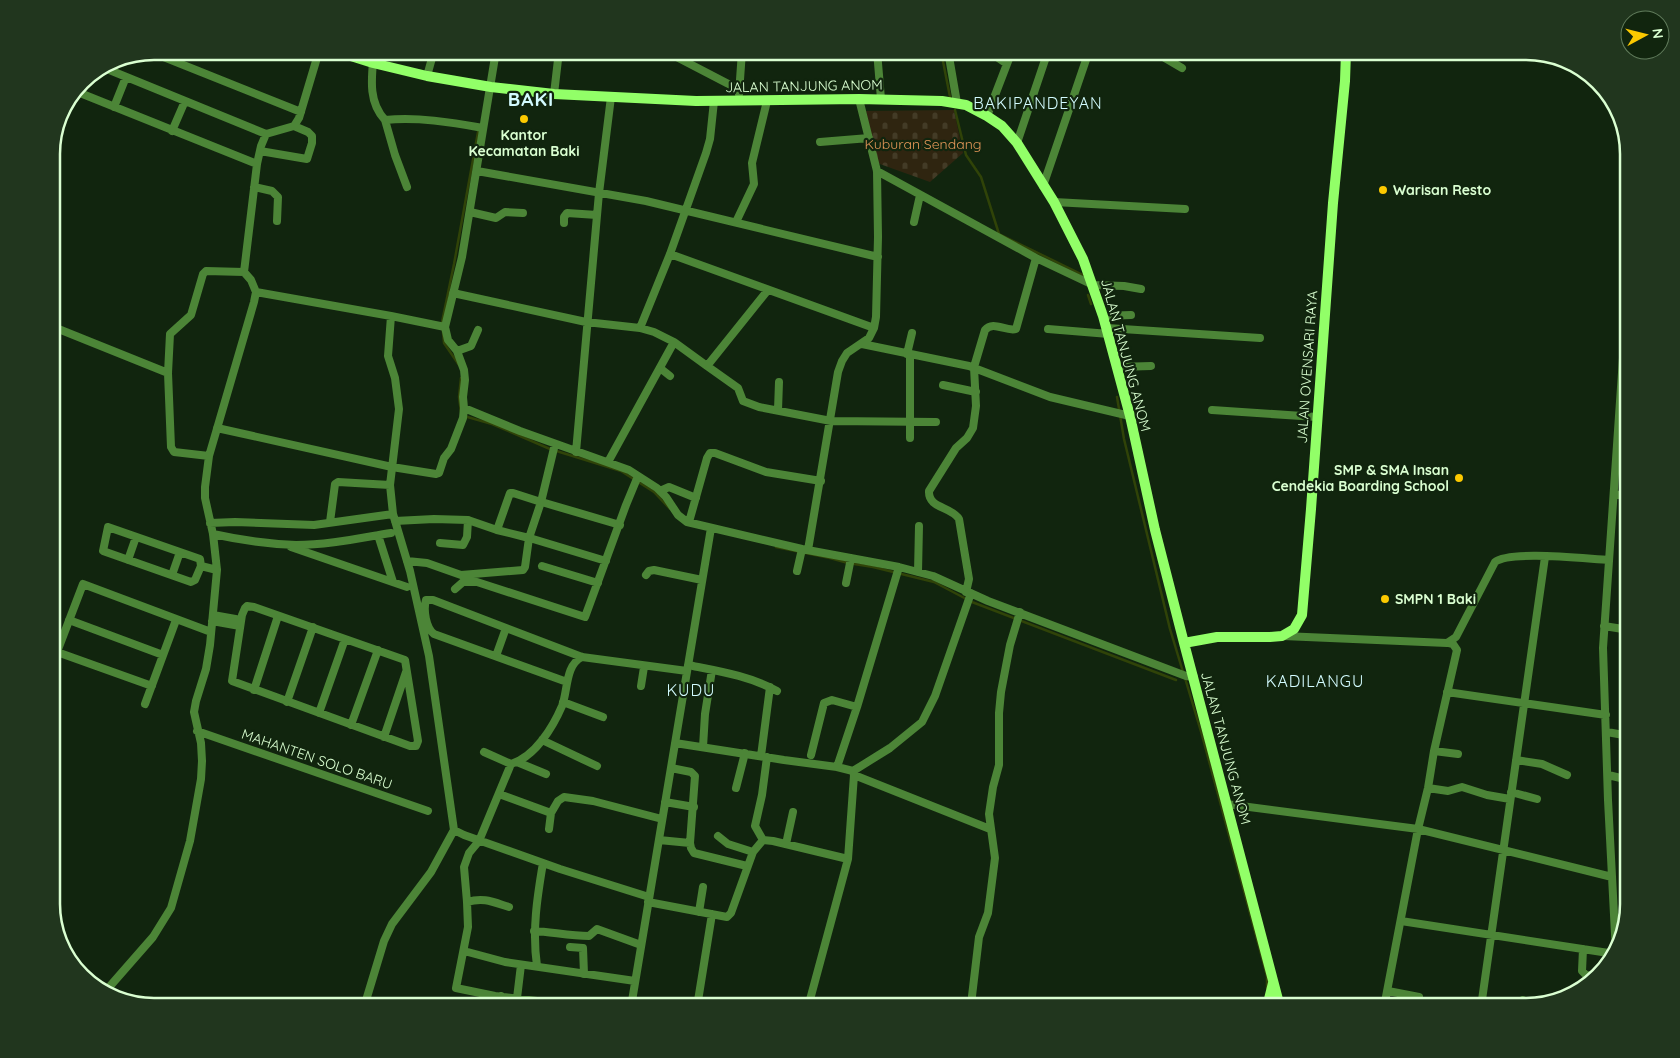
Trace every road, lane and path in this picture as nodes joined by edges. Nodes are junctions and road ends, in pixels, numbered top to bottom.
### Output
1 (171, 60) edge
2 (316, 60) edge
3 (363, 60) edge
4 (373, 60) edge
5 (431, 60) edge
6 (495, 60) edge
7 (558, 60) edge
8 (682, 60) edge
9 (742, 60) edge
10 (878, 60) edge
11 (950, 60) edge
12 (1001, 60) edge
13 (1009, 60) edge
14 (1045, 60) edge
15 (1086, 60) edge
16 (1169, 60) edge
17 (1346, 60) edge
18 (373, 63) junction
19 (1007, 64) junction
20 (1182, 68) dead end
21 (111, 71) edge
22 (427, 76) junction
23 (126, 77) junction
24 (491, 87) junction
25 (740, 90) junction
26 (82, 94) edge
27 (554, 94) junction
28 (611, 98) junction
29 (859, 98) junction
30 (881, 99) junction
31 (185, 101) junction
32 (714, 101) junction
33 (738, 101) junction
34 (767, 101) junction
35 (958, 103) junction
36 (114, 107) junction
37 (301, 112) junction
38 (987, 116) junction
39 (385, 120) junction
40 (294, 126) junction
41 (482, 128) junction
42 (172, 132) junction
43 (266, 134) junction
44 (869, 138) junction
45 (820, 142) dead end
46 (1016, 143) junction
47 (260, 152) junction
48 (257, 164) junction
49 (477, 171) junction
50 (876, 171) junction
51 (1043, 186) junction
52 (254, 187) junction
53 (408, 187) dead end
54 (599, 193) junction
55 (920, 195) junction
56 (1054, 202) junction
57 (1186, 208) dead end
58 (686, 210) junction
59 (470, 212) junction
60 (522, 213) dead end
61 (597, 215) junction
62 (277, 221) dead end
63 (736, 222) junction
64 (914, 222) dead end
65 (564, 223) dead end
66 (670, 254) junction
67 (878, 257) junction
68 (1036, 258) junction
69 (244, 272) junction
70 (1093, 285) junction
71 (768, 290) junction
72 (1141, 290) dead end
73 (256, 292) junction
74 (454, 293) junction
75 (1131, 315) dead end
76 (391, 316) junction
77 (1104, 316) junction
78 (586, 322) junction
79 (443, 327) junction
80 (640, 328) junction
81 (874, 328) junction
82 (60, 329) edge
83 (1048, 329) dead end
84 (478, 330) dead end
85 (1108, 331) junction
86 (912, 333) dead end
87 (1260, 338) dead end
88 (674, 342) junction
89 (862, 344) junction
90 (457, 351) junction
91 (909, 354) junction
92 (707, 366) junction
93 (1151, 366) dead end
94 (974, 367) junction
95 (1118, 367) junction
96 (660, 368) junction
97 (168, 373) junction
98 (670, 376) dead end
99 (779, 382) dead end
100 (943, 385) dead end
101 (976, 392) junction
102 (778, 410) junction
103 (1212, 410) dead end
104 (464, 414) junction
105 (1123, 414) junction
106 (1317, 416) junction
107 (1620, 420) edge
108 (909, 421) junction
109 (831, 422) junction
110 (936, 422) dead end
111 (217, 428) junction
112 (910, 438) dead end
113 (554, 448) junction
114 (576, 452) junction
115 (209, 456) junction
116 (608, 462) junction
117 (392, 466) junction
118 (637, 479) junction
119 (821, 481) junction
120 (390, 485) junction
121 (660, 491) junction
122 (1614, 494) junction
123 (1620, 495) edge
124 (696, 498) junction
125 (543, 503) junction
126 (394, 518) junction
127 (468, 520) junction
128 (330, 522) junction
129 (689, 522) junction
130 (210, 523) junction
131 (620, 524) junction
132 (919, 526) dead end
133 (498, 530) junction
134 (711, 530) junction
135 (391, 533) dead end
136 (213, 534) junction
137 (378, 535) junction
138 (136, 537) junction
139 (531, 538) junction
140 (440, 542) dead end
141 (282, 544) junction
142 (804, 551) junction
143 (180, 552) junction
144 (1545, 557) junction
145 (128, 560) junction
146 (1609, 560) junction
147 (407, 561) junction
148 (606, 561) junction
149 (850, 562) junction
150 (200, 566) junction
151 (542, 566) dead end
152 (217, 570) junction
153 (797, 571) dead end
154 (897, 572) junction
155 (918, 572) junction
156 (172, 575) junction
157 (646, 575) dead end
158 (702, 580) junction
159 (393, 582) junction
160 (598, 583) junction
161 (846, 583) dead end
162 (407, 587) dead end
163 (455, 588) dead end
164 (968, 596) junction
165 (278, 616) junction
166 (1018, 616) junction
167 (213, 618) junction
168 (70, 620) junction
169 (176, 620) junction
170 (241, 623) junction
171 (1604, 626) junction
172 (313, 628) junction
173 (506, 628) junction
174 (1620, 629) edge
175 (211, 632) junction
176 (1282, 636) junction
177 (345, 639) junction
178 (1184, 643) junction
179 (1448, 643) junction
180 (60, 645) edge
181 (378, 650) junction
182 (60, 653) edge
183 (163, 655) junction
184 (496, 656) junction
185 (582, 657) junction
186 (644, 667) junction
187 (687, 668) junction
188 (407, 670) junction
189 (712, 670) junction
190 (1186, 675) junction
191 (567, 682) junction
192 (152, 686) junction
193 (641, 686) dead end
194 (254, 690) junction
195 (1447, 692) junction
196 (287, 702) junction
197 (563, 702) junction
198 (1523, 702) junction
199 (145, 704) dead end
200 (857, 707) junction
201 (319, 713) junction
202 (1606, 715) junction
203 (604, 717) dead end
204 (351, 725) junction
205 (197, 731) junction
206 (1607, 732) junction
207 (1620, 734) edge
208 (384, 737) junction
209 (542, 740) junction
210 (675, 743) junction
211 (702, 747) junction
212 (1434, 751) junction
213 (484, 752) dead end
214 (745, 753) junction
215 (1458, 754) dead end
216 (811, 755) dead end
217 (764, 757) junction
218 (1516, 760) junction
219 (514, 763) junction
220 (597, 766) dead end
221 (837, 767) junction
222 (670, 768) junction
223 (853, 773) junction
224 (546, 774) dead end
225 (1567, 775) dead end
226 (1608, 775) junction
227 (1620, 778) edge
228 (736, 788) dead end
229 (1428, 788) junction
230 (499, 794) junction
231 (1511, 796) junction
232 (1537, 798) dead end
233 (665, 802) junction
234 (1226, 804) junction
235 (694, 807) junction
236 (428, 810) dead end
237 (793, 812) dead end
238 (551, 813) junction
239 (662, 819) junction
240 (548, 829) dead end
241 (990, 829) junction
242 (1418, 829) junction
243 (454, 830) junction
244 (718, 836) dead end
245 (479, 840) junction
246 (658, 840) junction
247 (763, 840) junction
248 (690, 843) junction
249 (786, 844) junction
250 (1504, 850) junction
251 (752, 852) junction
252 (848, 859) junction
253 (542, 863) junction
254 (747, 866) junction
255 (1612, 877) junction
256 (703, 887) dead end
257 (649, 899) junction
258 (468, 902) junction
259 (510, 907) dead end
260 (698, 912) junction
261 (712, 914) junction
262 (1401, 921) junction
263 (534, 931) junction
264 (1493, 934) junction
265 (1615, 934) edge
266 (582, 936) junction
267 (641, 945) junction
268 (570, 947) dead end
269 (583, 948) junction
270 (1583, 949) junction
271 (464, 951) junction
272 (1606, 952) edge
273 (521, 965) junction
274 (536, 966) junction
275 (584, 974) junction
276 (1588, 975) edge
277 (635, 981) junction
278 (1273, 982) junction
279 (110, 986) edge
280 (1388, 991) junction
281 (501, 996) joint
282 (1419, 997) dead end
283 (367, 998) edge
284 (517, 998) joint
285 (632, 998) edge
286 (698, 998) edge
287 (810, 998) edge
288 (972, 998) edge
289 (1269, 998) edge
290 (1277, 998) edge
291 (1386, 998) edge
292 (1483, 998) edge

1 - 37 street
2 - 37 street
3 - 18 main road, JALAN TANJUNG ANOM
4 - 18 street
5 - 22 street
6 - 24 street
7 - 27 street
8 - 25 street
9 - 25 street
10 - 30 street
11 - 35 street
12 - 19 street
13 - 19 street
14 - 46 street
15 - 51 street
16 - 20 street
17 - 106 main road, JALAN OVENSARI RAYA
18 - 22 main road, JALAN TANJUNG ANOM
18 - 39 street
19 - 38 street
21 - 23 street
22 - 24 main road, JALAN TANJUNG ANOM
23 - 31 street
23 - 36 street
24 - 27 main road, JALAN TANJUNG ANOM
24 - 41 street
25 - 33 street
26 - 36 street
27 - 28 main road, JALAN TANJUNG ANOM
28 - 32 main road, JALAN TANJUNG ANOM
28 - 54 street
29 - 30 main road, JALAN TANJUNG ANOM
29 - 34 main road, JALAN TANJUNG ANOM
29 - 44 street
30 - 35 main road, JALAN TANJUNG ANOM
31 - 42 street
31 - 43 street
32 - 33 main road, JALAN TANJUNG ANOM
32 - 58 street
33 - 34 main road, JALAN TANJUNG ANOM
34 - 63 street
35 - 38 main road, JALAN TANJUNG ANOM
36 - 42 street
37 - 40 street
38 - 46 main road, JALAN TANJUNG ANOM
39 - 41 street
39 - 53 street
40 - 43 street
40 - 47 street
41 - 49 street
42 - 48 street
43 - 47 street
44 - 45 street
44 - 50 street
46 - 51 main road, JALAN TANJUNG ANOM
47 - 48 street
48 - 52 street
49 - 54 street
49 - 59 street
50 - 55 street
50 - 67 street
51 - 56 main road, JALAN TANJUNG ANOM
52 - 62 street
52 - 69 street
54 - 58 street
54 - 61 street
55 - 64 street
55 - 68 street
56 - 57 street
56 - 70 main road, JALAN TANJUNG ANOM
58 - 63 street
58 - 66 street
59 - 60 street
59 - 74 street
61 - 65 street
61 - 78 street
63 - 67 street
66 - 71 street
66 - 80 street
67 - 81 street
68 - 70 street
68 - 94 street
69 - 73 street
69 - 97 street
70 - 72 street
70 - 77 main road, JALAN TANJUNG ANOM
71 - 81 street
71 - 92 street
73 - 76 street
73 - 111 street
74 - 78 street
74 - 79 street
75 - 77 street
76 - 79 street
76 - 117 street
77 - 85 main road, JALAN TANJUNG ANOM
78 - 80 street
78 - 114 street
79 - 90 street
80 - 88 street
81 - 89 street
82 - 97 street
83 - 85 street
84 - 90 street
85 - 87 street
85 - 95 main road, JALAN TANJUNG ANOM
86 - 91 street
88 - 92 street
88 - 96 street
89 - 91 street
89 - 109 street
90 - 104 street
91 - 94 street
91 - 108 street
92 - 102 street
93 - 95 street
94 - 101 street
94 - 105 street
95 - 105 main road, JALAN TANJUNG ANOM
96 - 98 street
96 - 116 street
97 - 115 street
99 - 102 street
100 - 101 street
101 - 164 street
102 - 109 street
103 - 106 street
104 - 113 street
104 - 117 street
105 - 178 main road, JALAN TANJUNG ANOM
106 - 176 main road, JALAN OVENSARI RAYA
107 - 122 street
108 - 109 street
108 - 110 street
108 - 112 street
109 - 119 street
111 - 115 street
111 - 117 street
113 - 114 street
113 - 125 street
114 - 116 street
115 - 130 street
116 - 118 street
117 - 120 street
118 - 121 street
118 - 131 street
119 - 124 street
119 - 142 street
120 - 126 street
120 - 128 street
121 - 124 street
121 - 129 street
122 - 123 street
122 - 146 street
124 - 129 street
125 - 131 street
125 - 133 street
125 - 139 street
126 - 127 street
126 - 128 street
126 - 147 street
127 - 133 street
127 - 140 street
128 - 130 street
129 - 134 street
130 - 136 street
131 - 148 street
132 - 155 street
133 - 139 street
134 - 142 street
134 - 158 street
135 - 137 street
136 - 141 street
136 - 152 street
137 - 141 street
137 - 159 street
138 - 143 street
138 - 145 street
138 - 145 street
139 - 147 street
139 - 148 street
141 - 159 street
142 - 149 street
142 - 153 street
143 - 150 street
143 - 156 street
144 - 146 street
144 - 179 street
144 - 198 street
145 - 156 street
146 - 171 street
147 - 243 street
148 - 160 street
149 - 154 street
149 - 161 street
150 - 152 street
150 - 156 street
151 - 160 street
152 - 167 street
154 - 155 street
154 - 200 street
155 - 164 street
157 - 158 street
158 - 187 street
159 - 162 street
160 - 163 street
164 - 166 street
164 - 223 street
165 - 170 street
165 - 172 street
165 - 194 street
166 - 190 street
166 - 241 street
167 - 170 street
167 - 175 street
168 - 169 street
168 - 180 street
168 - 183 street
169 - 175 street
169 - 183 street
170 - 194 street
171 - 174 street
171 - 202 street
172 - 177 street
172 - 196 street
173 - 184 street
173 - 184 street
173 - 185 street
175 - 205 street
176 - 178 main road
176 - 179 street
177 - 181 street
177 - 201 street
178 - 190 main road, JALAN TANJUNG ANOM
179 - 195 street
181 - 188 street
181 - 204 street
182 - 192 street
183 - 192 street
184 - 191 street
185 - 186 street
185 - 191 street
186 - 187 street
186 - 193 street
187 - 189 street
187 - 210 street
188 - 208 street
188 - 208 street
189 - 211 street
189 - 217 street
190 - 234 main road, JALAN TANJUNG ANOM
191 - 197 street
192 - 199 street
194 - 196 street
195 - 198 street
195 - 212 street
196 - 201 street
197 - 203 street
197 - 209 street
198 - 202 street
198 - 218 street
200 - 216 street
200 - 221 street
201 - 204 street
202 - 206 street
204 - 208 street
205 - 236 street, MAHANTEN SOLO BARU
205 - 279 street
206 - 207 street
206 - 226 street
209 - 219 street
209 - 220 street
210 - 211 street
210 - 222 street
211 - 214 street
212 - 215 street
212 - 229 street
213 - 219 street
214 - 217 street
214 - 228 street
217 - 221 street
217 - 247 street
218 - 225 street
218 - 231 street
219 - 224 street
219 - 230 street
221 - 223 street
222 - 233 street
222 - 235 street
223 - 241 street
223 - 252 street
226 - 227 street
226 - 255 street
229 - 231 street
229 - 242 street
230 - 238 street
230 - 245 street
231 - 232 street
231 - 250 street
233 - 235 street
233 - 239 street
234 - 242 street
234 - 278 main road, JALAN TANJUNG ANOM
235 - 248 street
237 - 249 street
238 - 239 street
238 - 240 street
239 - 246 street
241 - 288 street
242 - 250 street
242 - 262 street
243 - 245 street
243 - 283 street
244 - 251 street
245 - 253 street
245 - 258 street
246 - 248 street
246 - 257 street
247 - 249 street
247 - 251 street
248 - 254 street
249 - 252 street
250 - 255 street
250 - 264 street
251 - 254 street
252 - 287 street
253 - 257 street
253 - 263 street
254 - 261 street
255 - 265 street
256 - 260 street
257 - 260 street
257 - 267 street
258 - 259 street
258 - 271 street
260 - 261 street
261 - 286 street
262 - 264 street
262 - 280 street
263 - 266 street
263 - 274 street
264 - 270 street
264 - 292 street
266 - 267 street
266 - 269 street
267 - 277 street
268 - 269 street
269 - 275 street
270 - 272 street
270 - 276 street
271 - 273 street
271 - 281 street
273 - 274 street
273 - 284 street
274 - 275 street
275 - 277 street
277 - 285 street
278 - 289 main road
278 - 290 main road, JALAN TANJUNG ANOM
280 - 282 street
280 - 291 street
281 - 284 street

